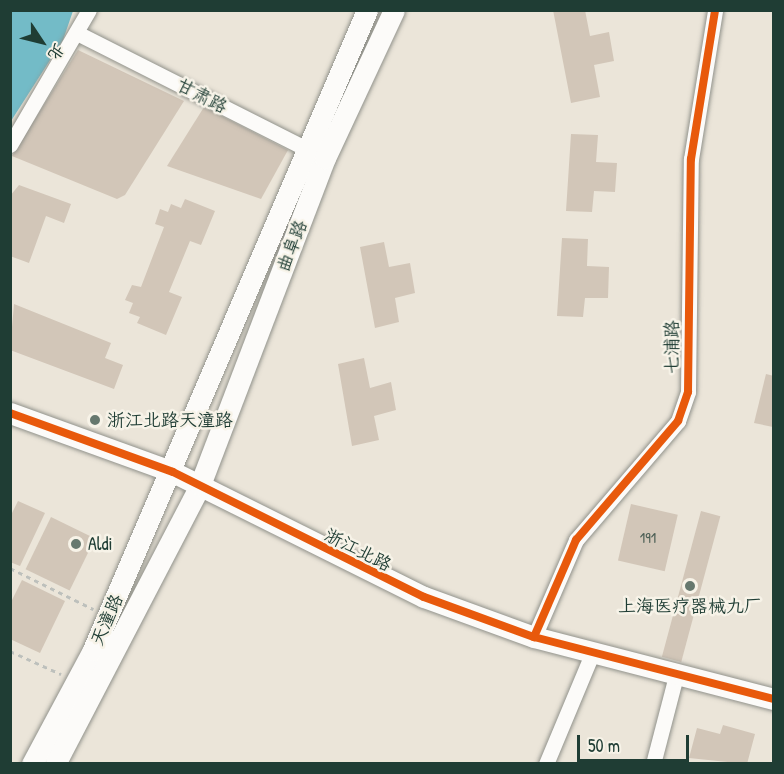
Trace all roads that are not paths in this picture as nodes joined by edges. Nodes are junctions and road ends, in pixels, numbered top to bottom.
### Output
1 (89, 10) edge
2 (367, 10) edge
3 (394, 10) edge
4 (715, 10) edge
5 (79, 34) junction
6 (10, 145) edge
7 (307, 148) junction
8 (325, 158) junction
9 (10, 413) edge
10 (173, 472) junction
11 (200, 485) junction
12 (534, 638) junction
13 (592, 654) junction
14 (676, 676) junction
15 (774, 699) edge
16 (32, 764) edge
17 (55, 764) edge
18 (546, 764) edge
19 (654, 764) edge

1 - 5 street
2 - 7 main road, 曲阜路
3 - 8 main road, 曲阜路
4 - 12 street, 七浦路
5 - 6 street
5 - 7 street, 甘肃路
7 - 8 street, 甘肃路
7 - 10 main road, 曲阜路
8 - 11 main road, 曲阜路
9 - 10 main road, 浙江北路
10 - 11 main road, 浙江北路
10 - 16 main road, 天潼路
11 - 12 main road, 浙江北路
11 - 17 main road, 天潼路
12 - 13 main road, 浙江北路
13 - 14 main road, 浙江北路
13 - 18 street
14 - 15 main road, 浙江北路
14 - 19 street

